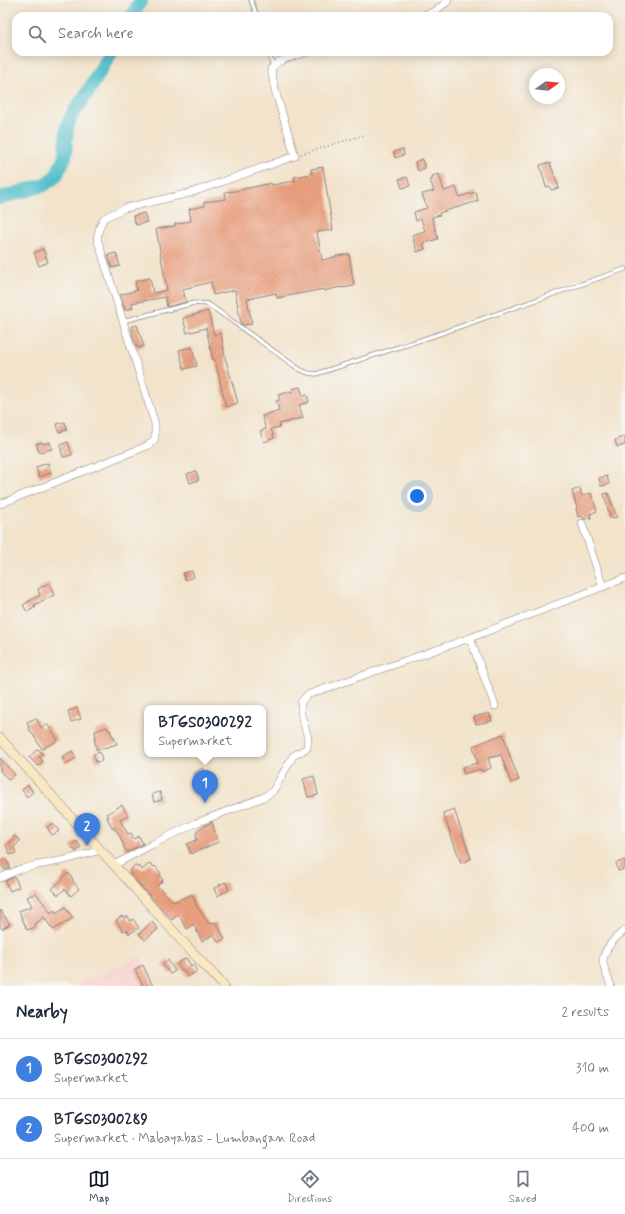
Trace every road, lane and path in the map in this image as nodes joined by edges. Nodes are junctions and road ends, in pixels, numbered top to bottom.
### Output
1 (251, 0) edge
2 (448, 0) edge
3 (256, 12) edge
4 (432, 12) edge
5 (269, 56) edge
6 (294, 56) edge
7 (273, 66) junction
8 (364, 135) dead end
9 (295, 156) junction
10 (625, 269) edge
11 (123, 321) junction
12 (0, 504) edge
13 (582, 523) dead end
14 (625, 578) edge
15 (603, 587) junction
16 (470, 638) junction
17 (495, 706) dead end
18 (0, 738) edge
19 (101, 850) junction
20 (114, 865) junction
21 (0, 878) edge
22 (625, 930) edge
23 (224, 986) edge
24 (611, 986) edge

1 - 3 lane
2 - 4 street
5 - 7 lane
6 - 7 street
7 - 9 street
8 - 9 path
9 - 11 street
10 - 11 lane
11 - 12 street
13 - 15 street
14 - 15 street
15 - 16 street
16 - 17 street
16 - 20 street
18 - 19 main road
19 - 20 main road
19 - 21 street
20 - 23 main road
22 - 24 street

